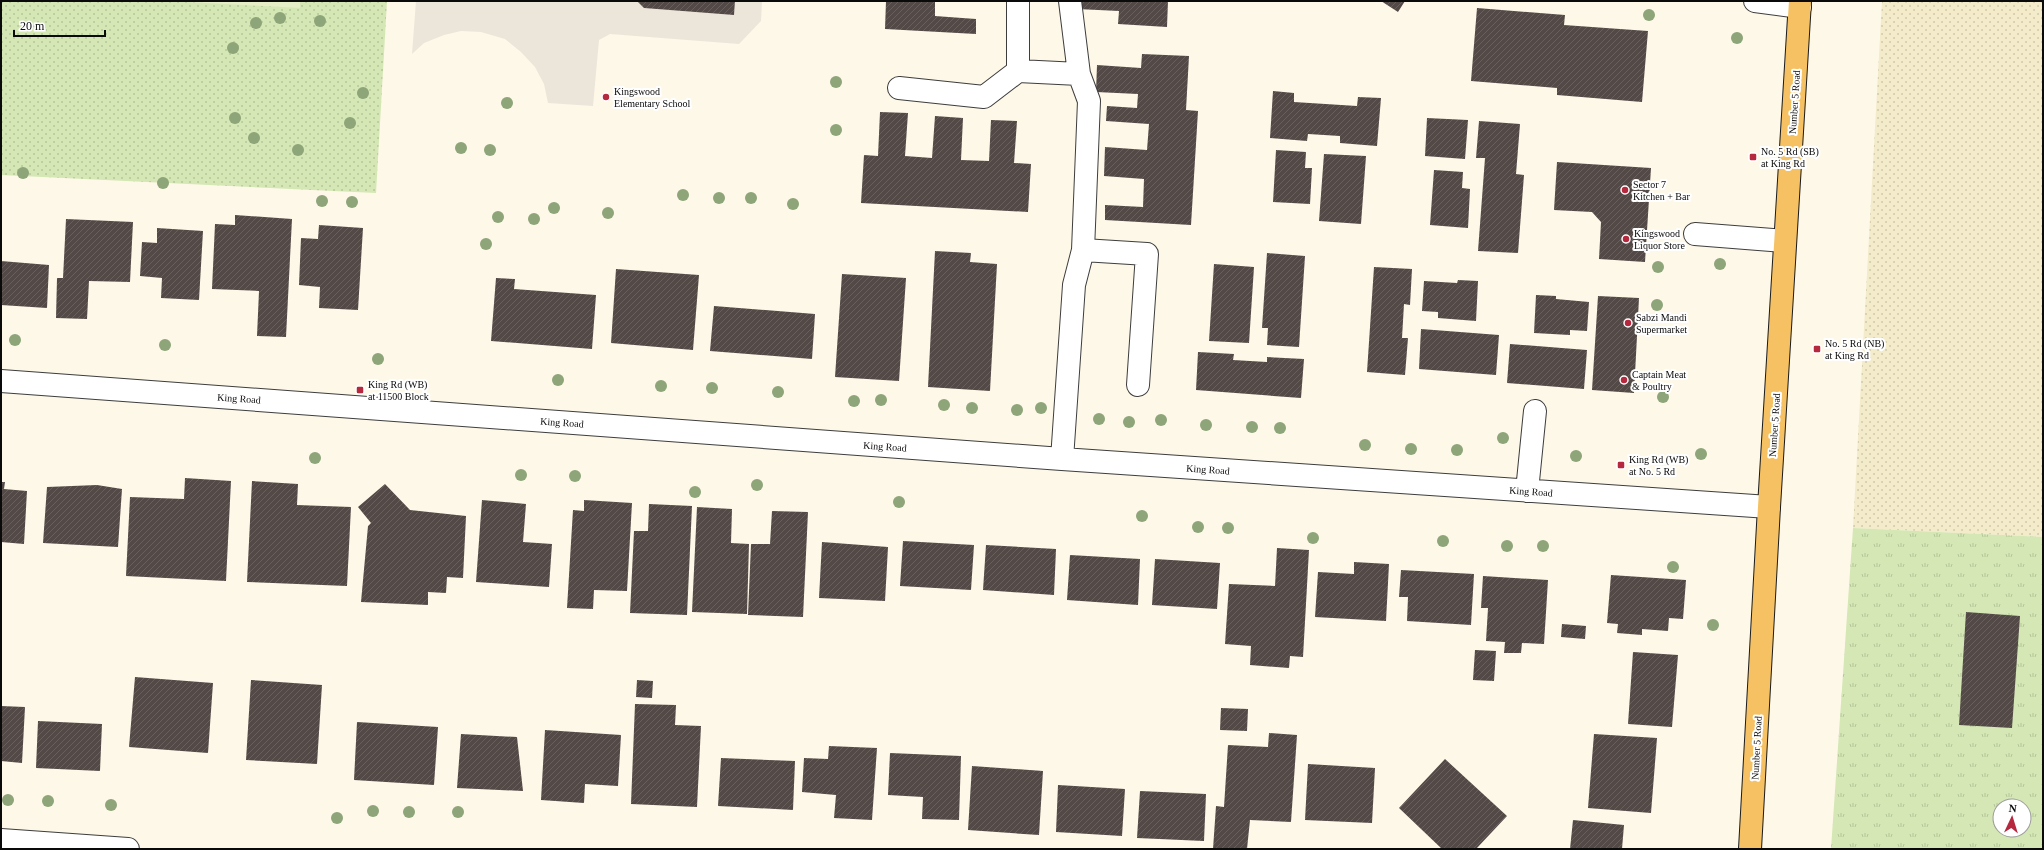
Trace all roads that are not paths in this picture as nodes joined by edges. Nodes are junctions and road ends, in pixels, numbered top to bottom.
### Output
1 (1018, 1) edge
2 (1070, 1) edge
3 (1755, 1) edge
4 (1800, 4) edge
5 (1018, 71) junction
6 (1079, 74) junction
7 (899, 88) dead end
8 (1695, 234) dead end
9 (1785, 241) junction
10 (1083, 250) junction
11 (1, 381) edge
12 (1138, 385) dead end
13 (1535, 411) dead end
14 (1062, 459) junction
15 (1527, 491) junction
16 (1769, 507) junction
17 (1, 840) edge
18 (128, 849) edge
19 (1750, 849) edge

1 - 5 street
2 - 6 street
3 - 4 street
4 - 9 main road, Number 5 Road
5 - 6 street
5 - 7 street
6 - 10 street
8 - 9 street
9 - 16 main road, Number 5 Road
10 - 12 street
10 - 14 street
11 - 14 street, King Road
13 - 15 street
14 - 15 street, King Road
15 - 16 street, King Road
16 - 19 main road, Number 5 Road
17 - 18 street

